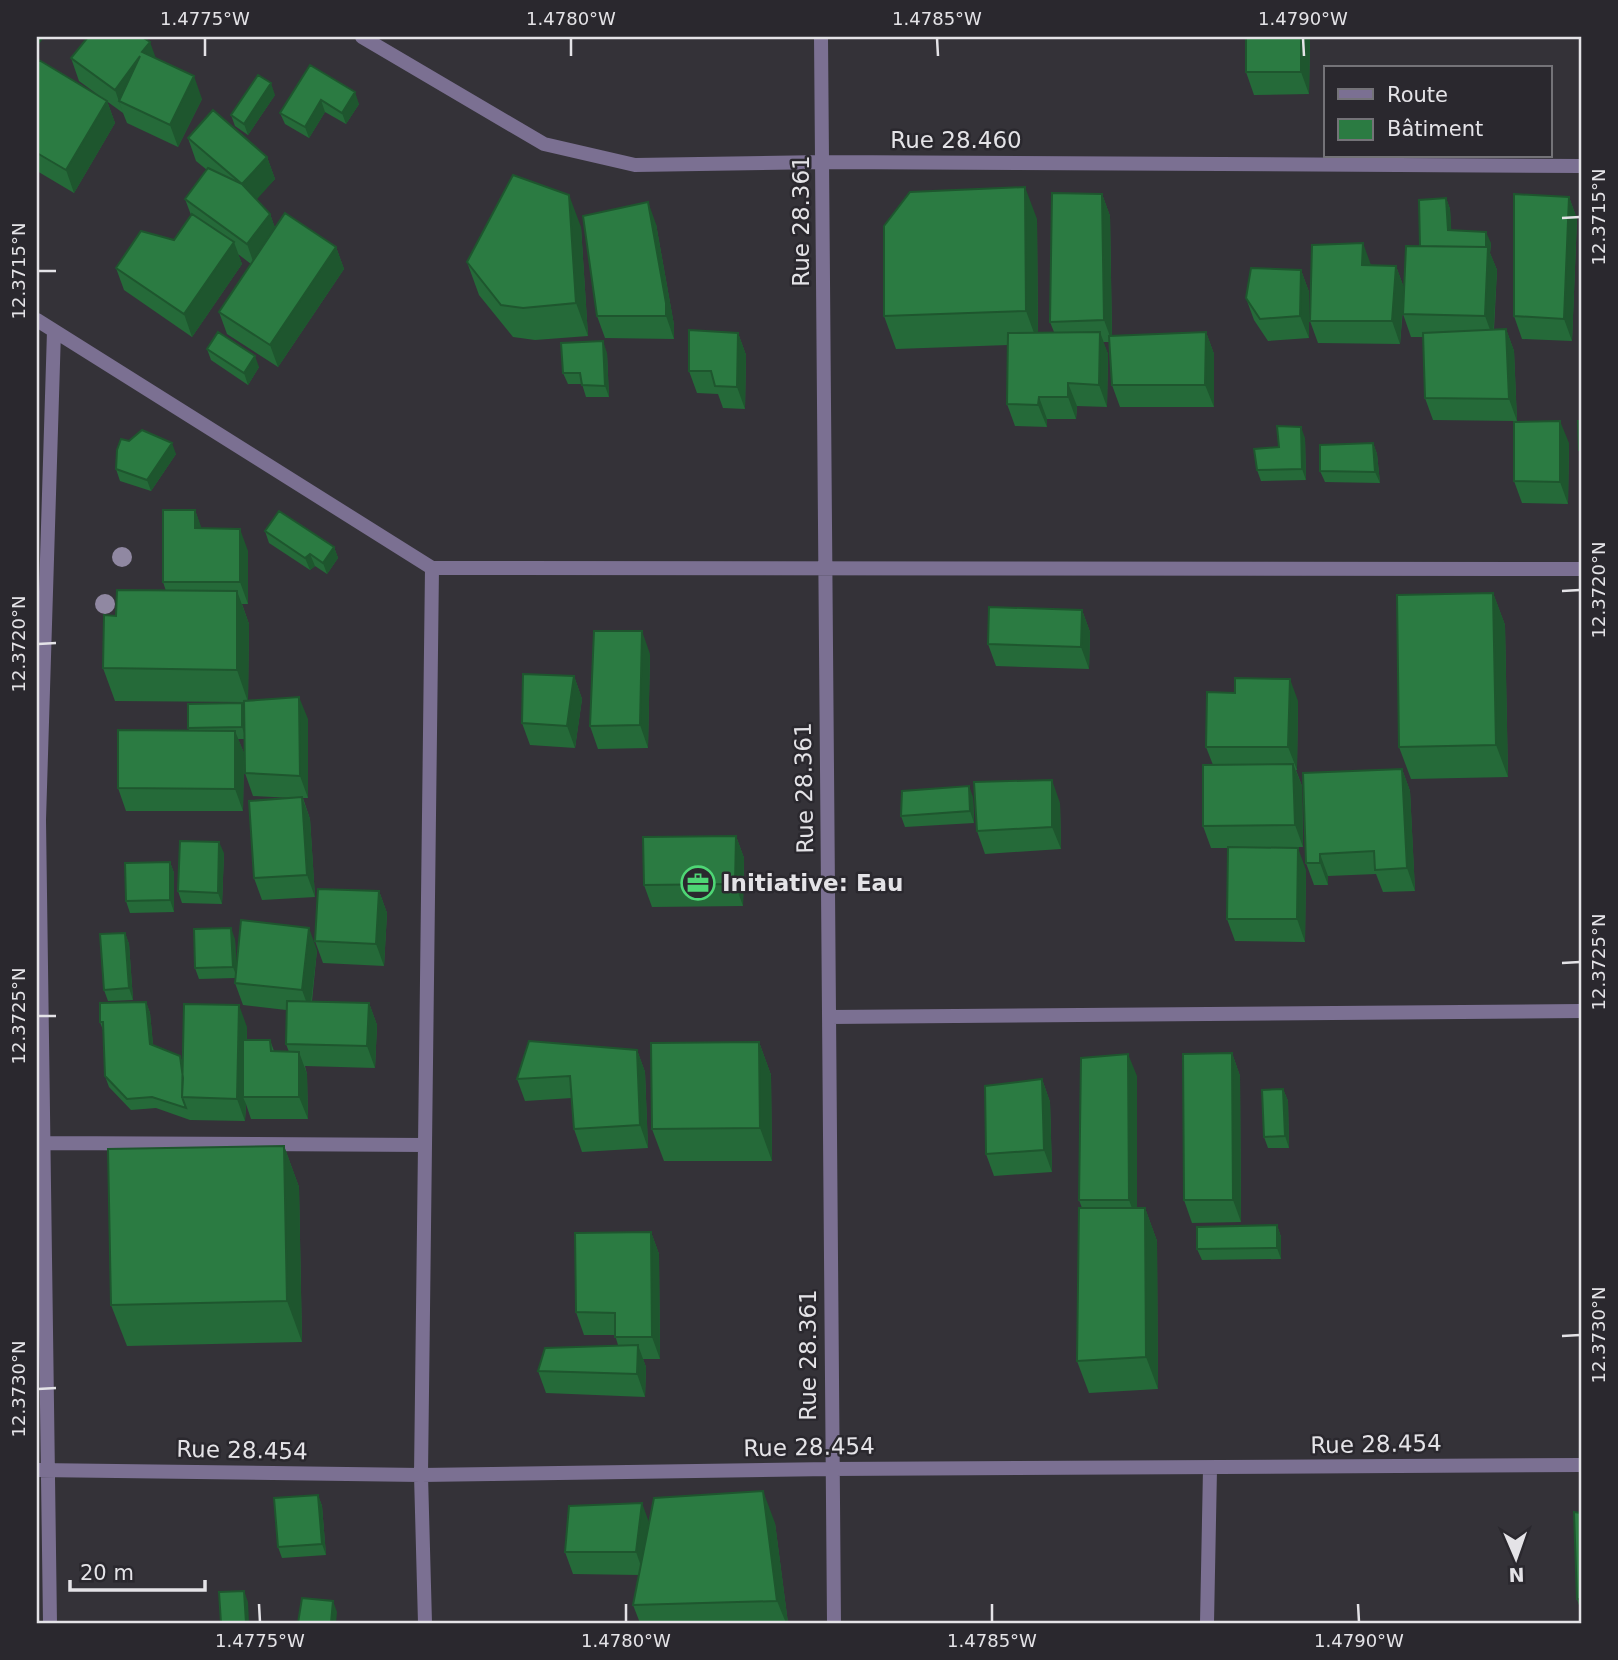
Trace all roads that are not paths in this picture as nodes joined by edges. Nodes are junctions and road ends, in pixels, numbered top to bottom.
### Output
1 (362, 37) edge
2 (821, 37) edge
3 (824, 162) junction
4 (1581, 166) edge
5 (37, 320) edge
6 (54, 331) junction
7 (432, 568) junction
8 (824, 569) junction
9 (1581, 569) edge
10 (38, 819) edge
11 (1581, 1011) edge
12 (830, 1017) junction
13 (43, 1143) junction
14 (425, 1145) junction
15 (1581, 1465) edge
16 (831, 1469) junction
17 (1210, 1469) junction
18 (42, 1470) edge
19 (421, 1475) junction
20 (50, 1623) edge
21 (425, 1623) edge
22 (834, 1623) edge
23 (1206, 1623) edge

1 - 3 street, Rue 28.460
2 - 3 street, Rue 28.361
3 - 4 street, Rue 28.460
3 - 8 street, Rue 28.361
5 - 6 street
6 - 7 street
6 - 10 street
7 - 8 street
7 - 14 street
8 - 9 street
8 - 12 street, Rue 28.361
10 - 13 street
11 - 12 street
12 - 16 street, Rue 28.361
13 - 14 street
13 - 18 street
14 - 19 street
15 - 17 street, Rue 28.454
16 - 17 street, Rue 28.454
16 - 19 street, Rue 28.454
16 - 22 street, Rue 28.361
17 - 23 street
18 - 19 street, Rue 28.454
18 - 20 street
19 - 21 street

